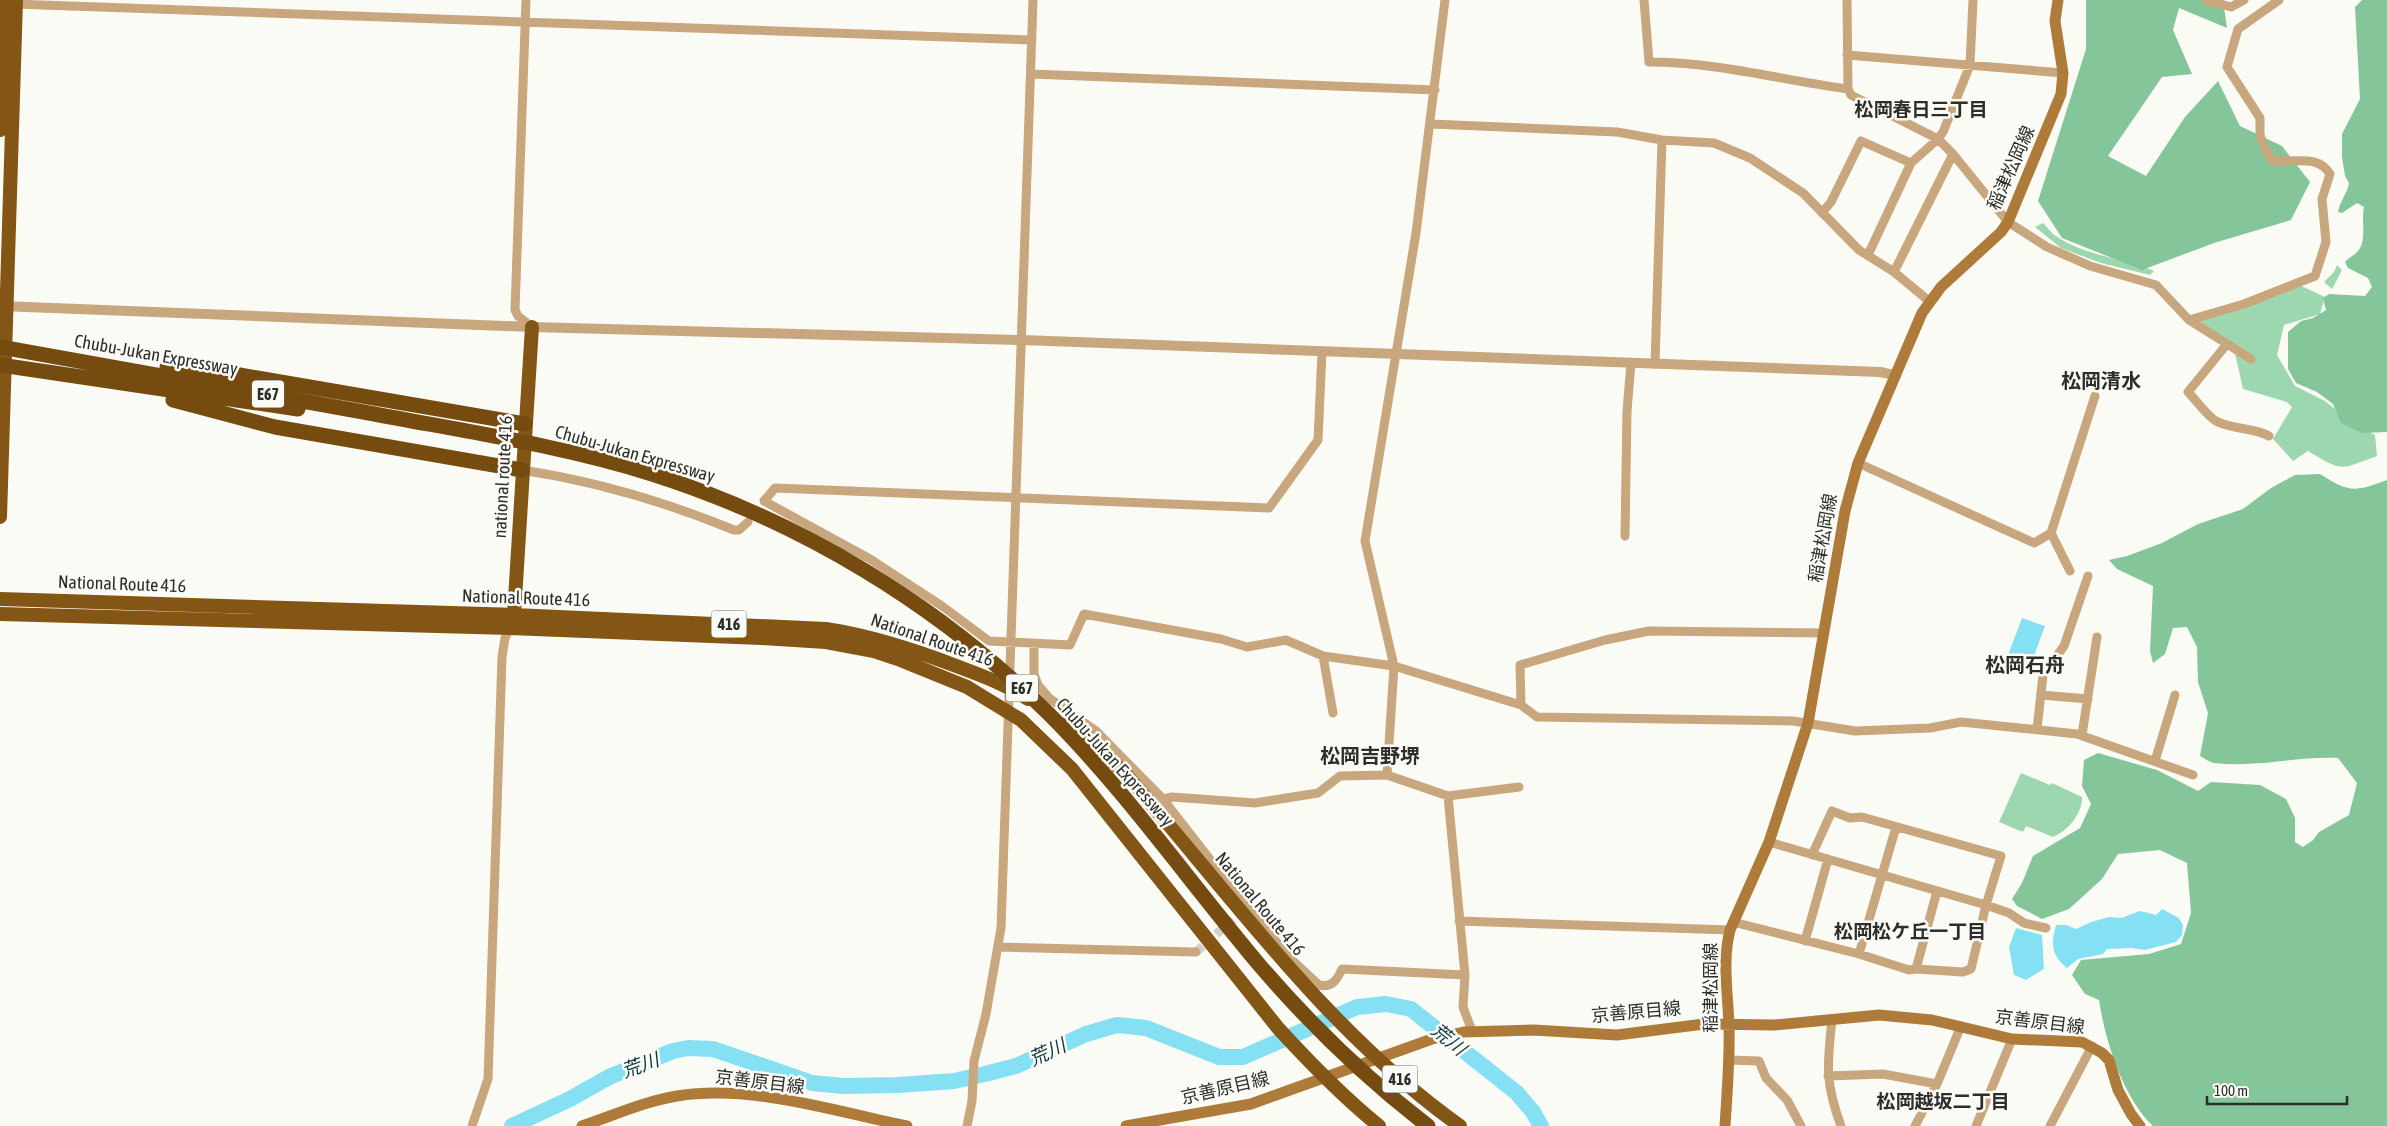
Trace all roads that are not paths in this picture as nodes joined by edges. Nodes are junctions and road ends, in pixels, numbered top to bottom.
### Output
1 (526, 0) edge
2 (1033, 0) edge
3 (1445, 0) edge
4 (1644, 0) edge
5 (1847, 0) edge
6 (1973, 0) edge
7 (2058, 0) edge
8 (2206, 0) edge
9 (2244, 0) edge
10 (2279, 0) edge
11 (8, 2) edge
12 (525, 22) junction
13 (1032, 40) junction
14 (1847, 55) junction
15 (1970, 65) junction
16 (2063, 73) junction
17 (1031, 74) junction
18 (1435, 90) junction
19 (1848, 90) junction
20 (1431, 124) junction
21 (0, 130) edge
22 (1938, 139) junction
23 (1662, 140) junction
24 (1953, 154) junction
25 (1911, 164) junction
26 (1822, 213) junction
27 (2008, 222) junction
28 (1868, 255) junction
29 (1894, 272) junction
30 (1929, 300) junction
31 (3, 306) edge
32 (2189, 320) junction
33 (532, 327) junction
34 (1022, 340) junction
35 (2226, 344) junction
36 (0, 347) edge
37 (1322, 352) junction
38 (1394, 355) junction
39 (2251, 359) dead end
40 (83, 361) junction
41 (1631, 363) junction
42 (1655, 364) junction
43 (0, 366) edge
44 (1894, 375) junction
45 (110, 383) junction
46 (2095, 396) dead end
47 (525, 424) junction
48 (453, 429) junction
49 (2269, 436) dead end
50 (1858, 463) junction
51 (522, 470) junction
52 (1016, 499) junction
53 (0, 516) edge
54 (748, 522) dead end
55 (2051, 533) junction
56 (1625, 536) dead end
57 (2070, 571) dead end
58 (2088, 576) dead end
59 (0, 599) edge
60 (0, 614) edge
61 (512, 622) junction
62 (1824, 633) junction
63 (2097, 637) dead end
64 (1010, 642) junction
65 (1034, 644) junction
66 (1323, 656) junction
67 (1394, 666) junction
68 (1008, 688) junction
69 (2041, 695) junction
70 (2175, 695) dead end
71 (2088, 698) junction
72 (1521, 704) junction
73 (1007, 710) junction
74 (1333, 713) dead end
75 (1808, 723) junction
76 (2037, 729) junction
77 (2082, 735) junction
78 (2155, 760) junction
79 (1387, 775) junction
80 (2193, 775) dead end
81 (1519, 787) dead end
82 (1448, 796) junction
83 (1163, 799) junction
84 (1896, 827) junction
85 (1769, 842) junction
86 (1812, 855) junction
87 (1828, 859) junction
88 (1882, 875) junction
89 (1937, 891) junction
90 (1986, 905) junction
91 (1459, 921) junction
92 (1731, 926) junction
93 (2046, 928) dead end
94 (1805, 941) junction
95 (999, 947) junction
96 (1196, 952) tunnel mouth
97 (1859, 954) junction
98 (1916, 968) junction
99 (1465, 975) junction
100 (1832, 1020) junction
101 (1729, 1025) junction
102 (1961, 1026) junction
103 (1472, 1031) junction
104 (2012, 1039) junction
105 (2092, 1046) junction
106 (1376, 1058) junction
107 (1729, 1060) junction
108 (1828, 1076) junction
109 (1324, 1077) junction
110 (1937, 1084) junction
111 (2130, 1120) edge
112 (472, 1126) edge
113 (582, 1126) edge
114 (907, 1126) edge
115 (967, 1126) edge
116 (1126, 1126) edge
117 (1379, 1126) edge
118 (1428, 1126) edge
119 (1460, 1126) edge
120 (1725, 1126) edge
121 (1801, 1126) edge
122 (1841, 1126) edge
123 (1915, 1126) edge
124 (1976, 1126) edge
125 (2050, 1126) edge
126 (2140, 1126) edge

1 - 12 street
2 - 13 street
3 - 18 street
4 - 19 street
5 - 14 street
6 - 15 street
7 - 16 main road, 稲津松岡線
8 - 9 street
10 - 32 street
11 - 12 street
11 - 21 highway
11 - 31 highway
12 - 13 street
12 - 33 street
13 - 17 street
14 - 15 street
14 - 19 street
15 - 16 street
15 - 22 street
16 - 27 main road, 稲津松岡線
17 - 18 street
17 - 34 street
18 - 20 street
19 - 22 street
20 - 23 street
20 - 38 street
22 - 24 street
22 - 25 street
23 - 26 street
23 - 42 street
24 - 27 street
24 - 29 street
25 - 26 street
25 - 28 street
26 - 28 street
27 - 30 main road, 稲津松岡線
27 - 32 street
28 - 29 street
29 - 30 street
30 - 44 main road, 稲津松岡線
31 - 33 street
31 - 53 highway
32 - 35 street
33 - 34 street
33 - 47 highway, national route 416
34 - 37 street
34 - 52 street
35 - 39 street
35 - 49 street
36 - 40 highway, Chubu-Jukan Expressway / E67
37 - 38 street
37 - 52 street
38 - 41 street
38 - 67 street
40 - 47 highway
40 - 48 highway, Chubu-Jukan Expressway / E67
41 - 42 street
41 - 56 street
42 - 44 street
43 - 45 highway, Chubu-Jukan Expressway / E67
44 - 50 main road, 稲津松岡線
45 - 48 highway, Chubu-Jukan Expressway / E67
45 - 51 highway
46 - 55 street
47 - 51 highway, national route 416
48 - 118 highway, Chubu-Jukan Expressway / E67
50 - 55 street
50 - 62 main road, 稲津松岡線
51 - 54 street
51 - 61 highway, national route 416
52 - 64 street
52 - 64 street
55 - 57 street
58 - 69 street
59 - 61 highway, National Route 416 / 416
60 - 61 highway, National Route 416 / 416
61 - 68 highway, National Route 416 / 416
61 - 73 highway, National Route 416 / 416
61 - 112 street
62 - 72 street
62 - 75 main road, 稲津松岡線
63 - 71 street
64 - 65 street
64 - 68 street
65 - 66 street
65 - 83 street
66 - 67 street
66 - 74 street
67 - 72 street
67 - 79 street
68 - 73 street
68 - 106 highway, National Route 416 / 416
69 - 71 street
69 - 76 street
70 - 78 street
71 - 77 street
72 - 75 street
73 - 95 street
73 - 109 highway, National Route 416 / 416
75 - 76 street
75 - 85 main road, 稲津松岡線
76 - 77 street
77 - 78 street
78 - 80 street
79 - 82 street
79 - 83 street
81 - 82 street
82 - 91 street
83 - 99 street
84 - 86 street
84 - 88 street
84 - 90 street
85 - 86 street
85 - 92 main road, 稲津松岡線
86 - 87 street
87 - 88 street
87 - 94 street
88 - 89 street
88 - 97 street
89 - 90 street
89 - 98 street
90 - 93 street
90 - 98 street
91 - 92 street
91 - 99 street
92 - 94 street
92 - 101 main road, 稲津松岡線
94 - 97 street
95 - 96 street
95 - 115 street
97 - 98 street
99 - 103 street
100 - 101 main road, 京善原目線
100 - 102 main road, 京善原目線
100 - 108 street
101 - 103 main road, 京善原目線
101 - 107 main road, 稲津松岡線
102 - 104 main road, 京善原目線
102 - 110 street
103 - 106 main road, 京善原目線
104 - 105 main road, 京善原目線
104 - 124 street
105 - 111 main road, 京善原目線
105 - 125 street
106 - 109 main road, 京善原目線
106 - 119 highway, National Route 416 / 416
107 - 120 main road, 稲津松岡線
107 - 121 street
108 - 110 street
108 - 122 street
109 - 116 main road, 京善原目線
109 - 117 highway, 416
110 - 123 street
111 - 126 main road, 京善原目線
113 - 114 main road, 京善原目線

